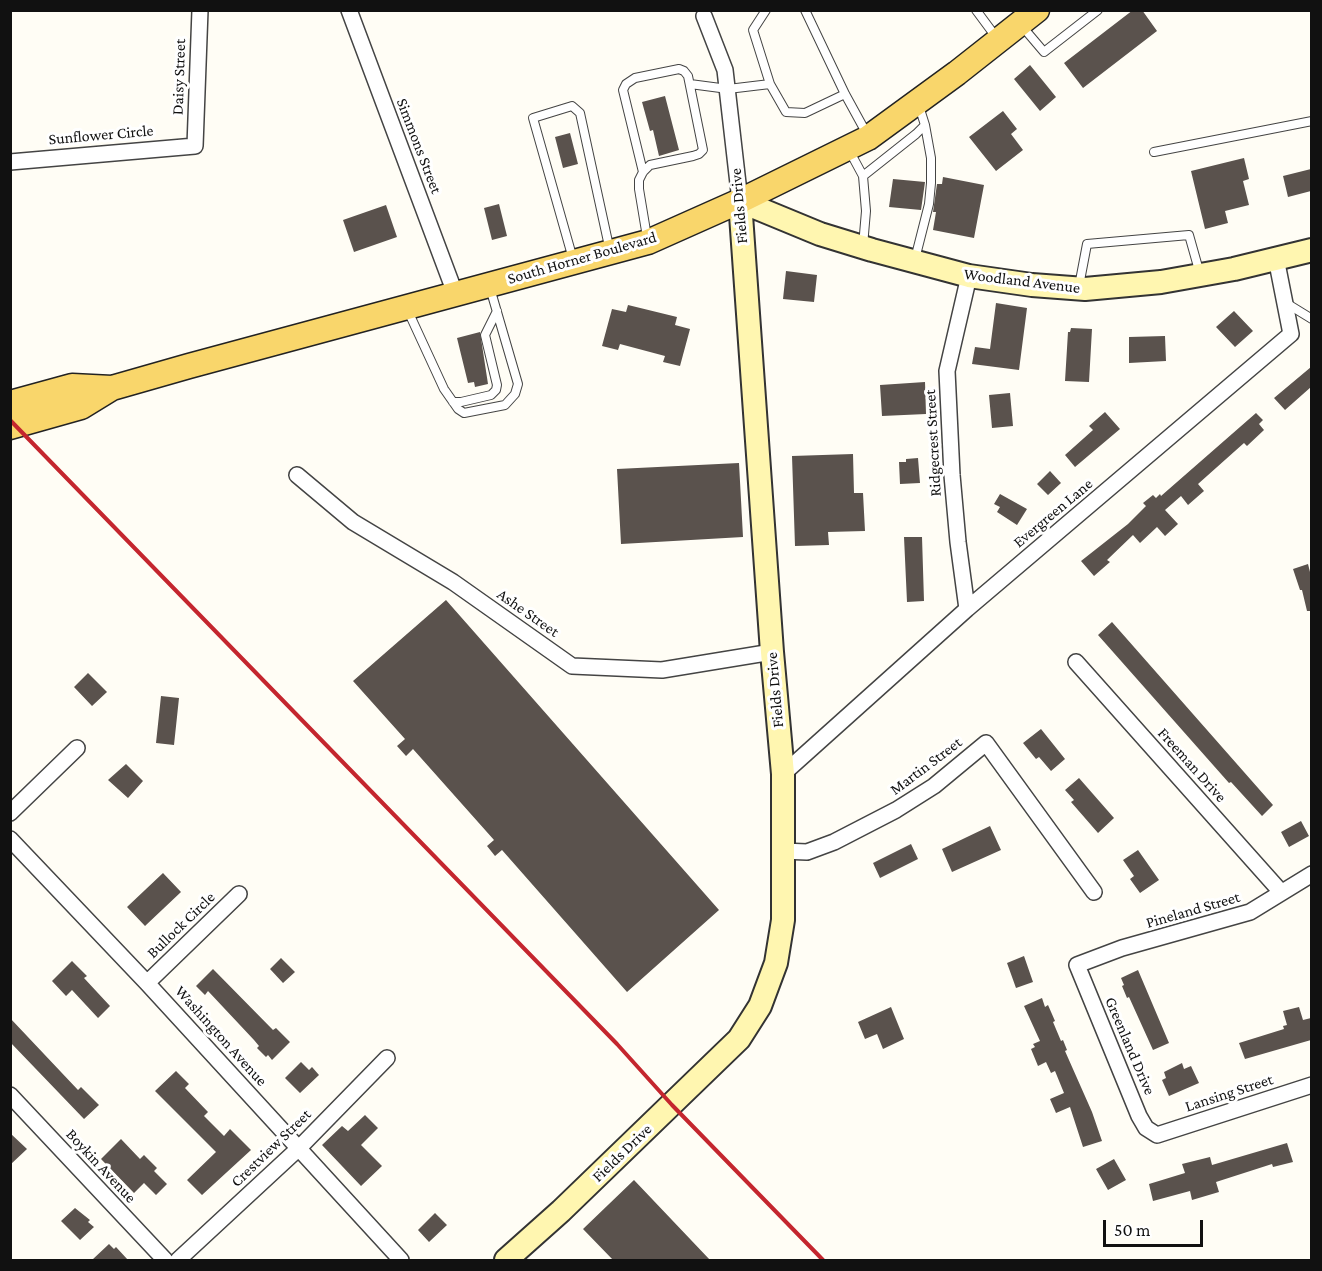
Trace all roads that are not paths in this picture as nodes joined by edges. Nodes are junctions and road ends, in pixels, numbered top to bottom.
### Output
1 (200, 10) edge
2 (349, 10) edge
3 (766, 10) edge
4 (805, 10) edge
5 (976, 10) edge
6 (1098, 10) edge
7 (704, 16) dead end
8 (1028, 17) edge
9 (998, 41) junction
10 (690, 84) junction
11 (770, 84) junction
12 (728, 89) junction
13 (845, 94) junction
14 (918, 102) junction
15 (1311, 121) edge
16 (925, 125) junction
17 (859, 143) junction
18 (195, 146) joint
19 (1154, 152) dead end
20 (10, 162) edge
21 (643, 172) junction
22 (862, 176) junction
23 (740, 201) junction
24 (648, 242) junction
25 (863, 248) junction
26 (1311, 250) edge
27 (610, 252) junction
28 (1276, 258) junction
29 (914, 261) junction
30 (574, 262) junction
31 (1200, 275) junction
32 (969, 276) junction
33 (489, 284) junction
34 (1078, 289) junction
35 (455, 293) junction
36 (1285, 302) junction
37 (406, 307) junction
38 (497, 311) junction
39 (1311, 319) edge
40 (112, 388) junction
41 (10, 402) edge
42 (453, 402) junction
43 (10, 427) edge
44 (297, 475) dead end
45 (967, 609) junction
46 (772, 652) junction
47 (1076, 662) dead end
48 (77, 748) dead end
49 (783, 774) junction
50 (10, 813) edge
51 (10, 839) edge
52 (782, 851) junction
53 (1311, 874) edge
54 (1095, 892) dead end
55 (1281, 892) junction
56 (239, 894) dead end
57 (1077, 965) joint
58 (147, 982) junction
59 (387, 1058) dead end
60 (1311, 1085) edge
61 (10, 1095) edge
62 (1157, 1135) joint
63 (299, 1148) junction
64 (165, 1260) edge
65 (178, 1260) edge
66 (401, 1260) edge
67 (506, 1260) edge

1 - 18 street, Daisy Street
2 - 35 street, Simmons Street
3 - 11 lane
4 - 13 lane
5 - 9 lane
6 - 8 lane
7 - 12 street, Fields Drive
8 - 9 main road, South Horner Boulevard
9 - 14 main road, South Horner Boulevard
10 - 12 lane
10 - 21 lane
10 - 21 lane
11 - 12 lane
11 - 13 lane
12 - 23 street, Fields Drive
13 - 17 lane
14 - 16 lane
14 - 17 main road, South Horner Boulevard
15 - 19 lane
16 - 22 lane
16 - 29 lane
17 - 22 lane
17 - 23 main road, South Horner Boulevard
18 - 20 street, Sunflower Circle
21 - 24 lane
22 - 25 lane
23 - 24 main road, South Horner Boulevard
23 - 25 street, Woodland Avenue
23 - 46 street, Fields Drive
24 - 27 main road, South Horner Boulevard
25 - 29 street, Woodland Avenue
26 - 28 street, Woodland Avenue
27 - 30 main road, South Horner Boulevard
27 - 30 lane
28 - 31 street, Woodland Avenue
28 - 36 street, Evergreen Lane
29 - 32 street, Woodland Avenue
30 - 33 main road, South Horner Boulevard
31 - 34 street, Woodland Avenue
31 - 34 lane
32 - 34 street, Woodland Avenue
32 - 45 street, Ridgecrest Street
33 - 35 main road, South Horner Boulevard
33 - 38 lane
35 - 37 main road, South Horner Boulevard
36 - 39 lane
36 - 45 street, Evergreen Lane
37 - 40 main road, South Horner Boulevard
37 - 42 lane
38 - 42 lane
38 - 42 lane
40 - 41 main road, South Horner Boulevard
40 - 43 main road, South Horner Boulevard
44 - 46 street, Ashe Street
45 - 49 street, Evergreen Lane
46 - 49 street, Fields Drive
47 - 55 street, Freeman Drive
48 - 50 street
49 - 52 street, Fields Drive
51 - 58 street, Washington Avenue
52 - 54 street, Martin Street
52 - 67 street, Fields Drive
53 - 55 street, Pineland Street
55 - 57 street, Pineland Street
56 - 58 street, Bullock Circle
57 - 62 street, Greenland Drive
58 - 63 street, Washington Avenue
59 - 63 street, Crestview Street
60 - 62 street, Lansing Street
61 - 64 street, Boykin Avenue
63 - 65 street, Crestview Street
63 - 66 street, Washington Avenue

